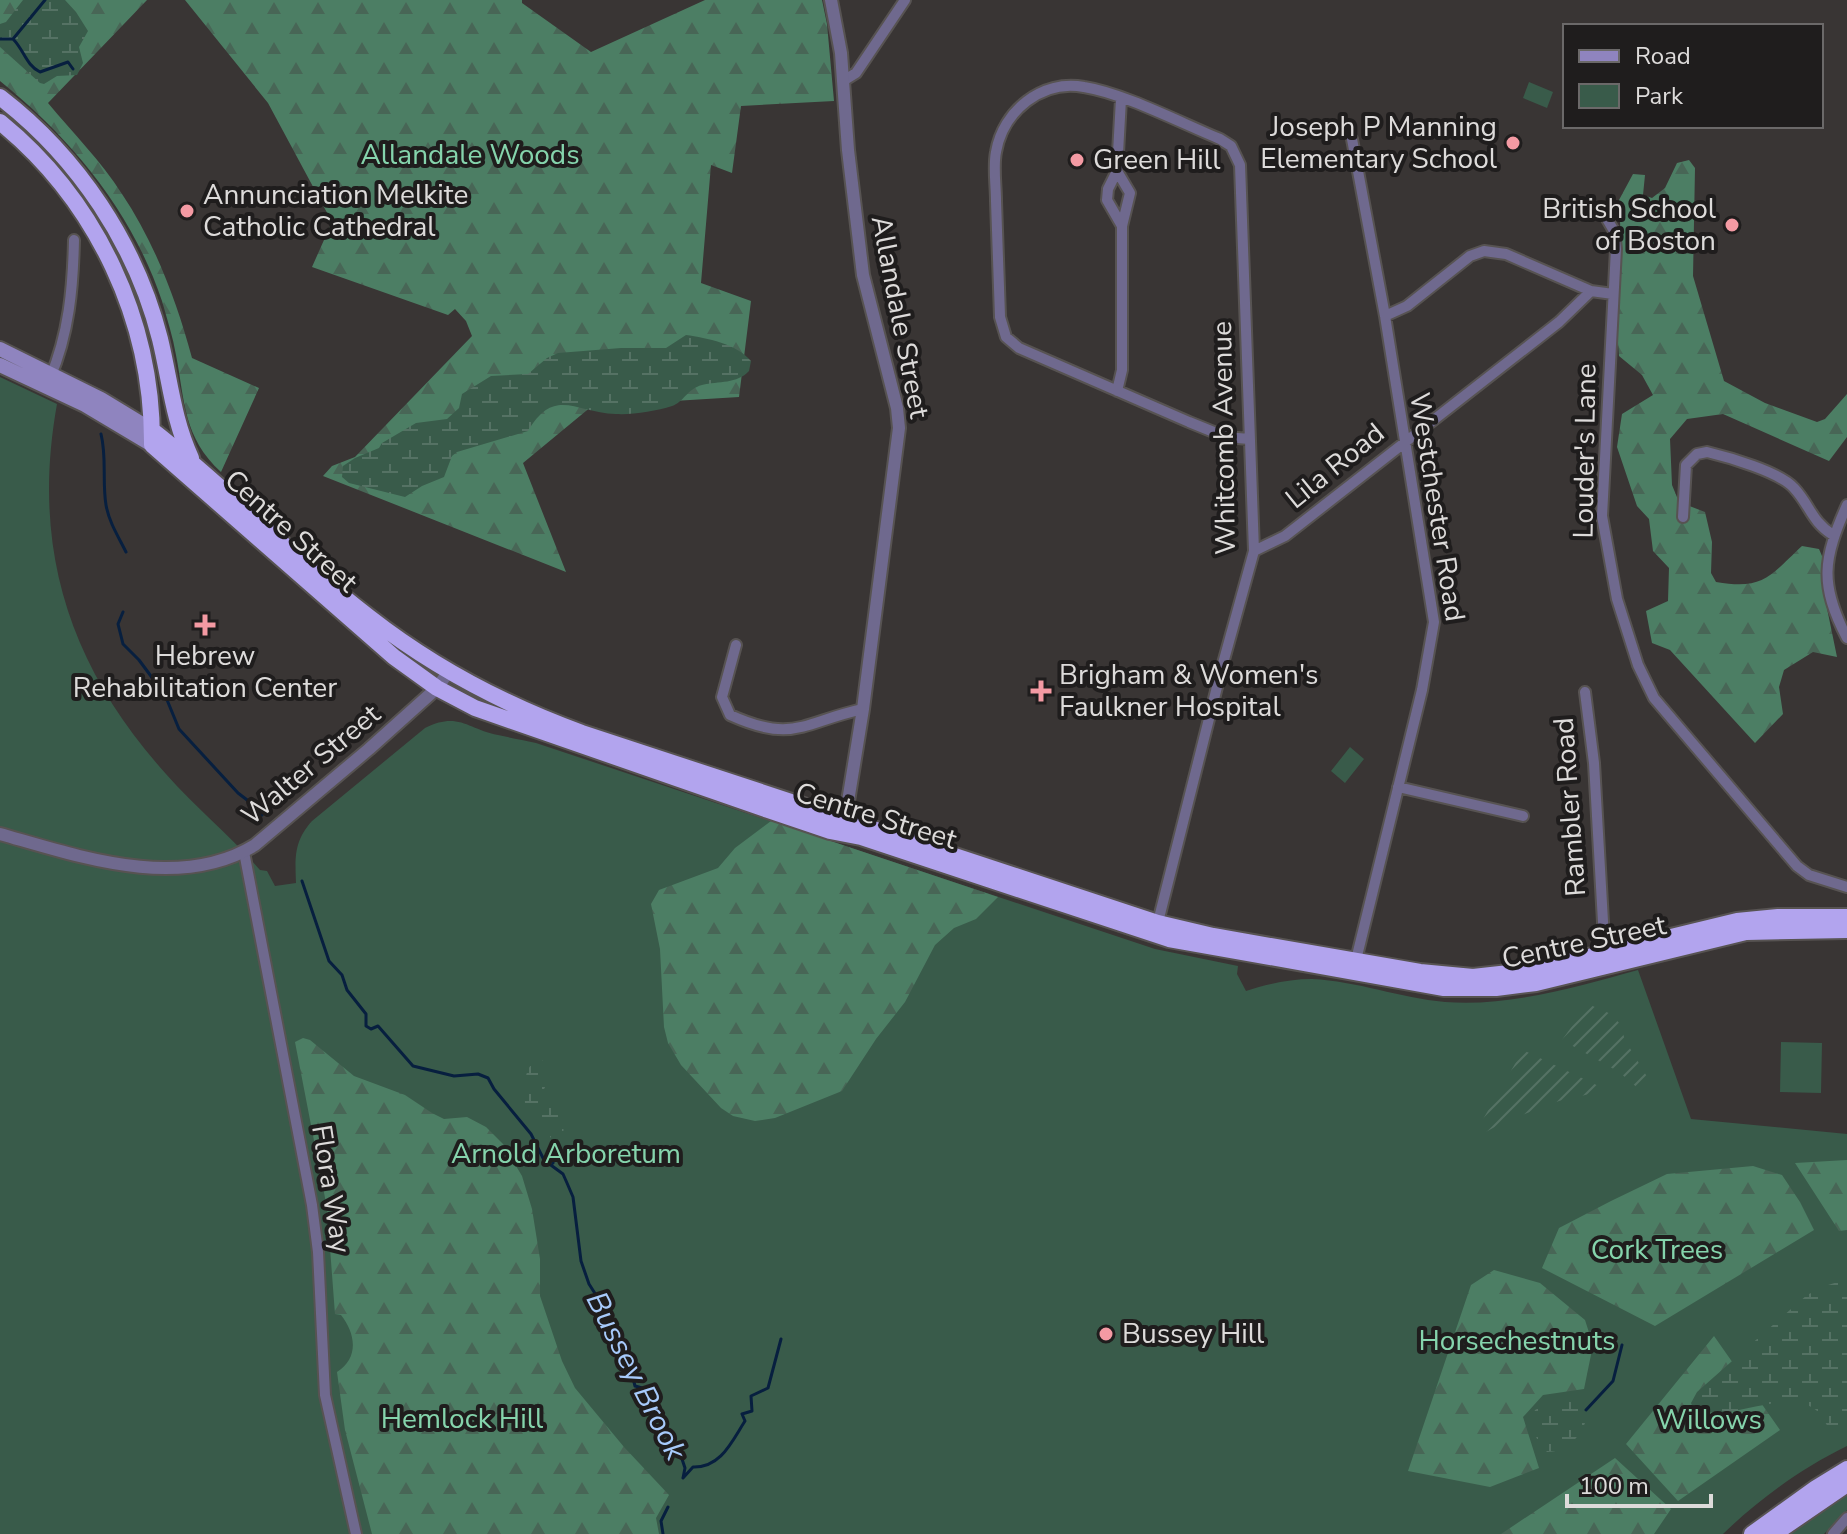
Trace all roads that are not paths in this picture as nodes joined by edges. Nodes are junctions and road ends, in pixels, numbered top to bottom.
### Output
1 (831, 0) edge
2 (905, 0) edge
3 (843, 81) junction
4 (0, 97) edge
5 (1121, 99) junction
6 (0, 122) edge
7 (1352, 139) dead end
8 (1117, 171) junction
9 (1603, 212) dead end
10 (1122, 226) junction
11 (74, 240) dead end
12 (1591, 291) junction
13 (1613, 294) junction
14 (1385, 316) junction
15 (0, 349) edge
16 (0, 365) edge
17 (49, 380) junction
18 (1117, 391) junction
19 (152, 438) junction
20 (1249, 439) junction
21 (1404, 441) junction
22 (193, 463) junction
23 (1847, 506) edge
24 (1683, 517) dead end
25 (1833, 535) junction
26 (1254, 551) junction
27 (1847, 638) edge
28 (736, 645) dead end
29 (449, 671) junction
30 (437, 688) junction
31 (1585, 692) dead end
32 (863, 709) junction
33 (1398, 787) junction
34 (1523, 816) dead end
35 (844, 826) junction
36 (0, 834) edge
37 (244, 852) junction
38 (1847, 887) edge
39 (1847, 917) edge
40 (1156, 929) junction
41 (1847, 930) edge
42 (1605, 960) junction
43 (1355, 967) junction
44 (1847, 1469) edge
45 (1847, 1484) edge
46 (1847, 1518) edge
47 (356, 1534) edge
48 (1752, 1534) edge
49 (1774, 1534) edge
50 (1833, 1534) edge

1 - 3 street, Allandale Street
2 - 3 street
3 - 32 street, Allandale Street
4 - 22 highway
5 - 8 street
5 - 18 street, Whitcomb Avenue
5 - 20 street, Whitcomb Avenue
6 - 19 highway
7 - 14 street, Westchester Road
8 - 10 street
8 - 10 street
9 - 13 street, Louder's Lane
10 - 18 street
11 - 17 street
12 - 13 street
12 - 14 street
12 - 21 street, Lila Road
13 - 38 street, Louder's Lane
14 - 21 street, Westchester Road
15 - 17 main road, Centre Street
16 - 17 main road, Centre Street
17 - 19 main road, Centre Street
18 - 20 street
19 - 22 highway, Centre Street
19 - 30 highway, Centre Street
20 - 26 street, Whitcomb Avenue
21 - 26 street, Lila Road
21 - 33 street, Westchester Road
22 - 29 highway, Centre Street
23 - 25 street
24 - 25 street
25 - 27 street
26 - 40 street, Whitcomb Avenue
28 - 32 street
29 - 30 street, Walter Street
29 - 35 highway, Centre Street
30 - 35 highway, Centre Street
30 - 37 street, Walter Street
31 - 42 street, Rambler Road
32 - 35 street, Allandale Street
33 - 34 street
33 - 43 street, Westchester Road
35 - 40 highway, Centre Street
36 - 37 street, Walter Street
37 - 47 street, Flora Way
39 - 42 highway, Centre Street
40 - 43 highway, Centre Street
41 - 42 highway, Centre Street
42 - 43 highway, Centre Street
44 - 48 highway
45 - 49 highway
46 - 50 street

